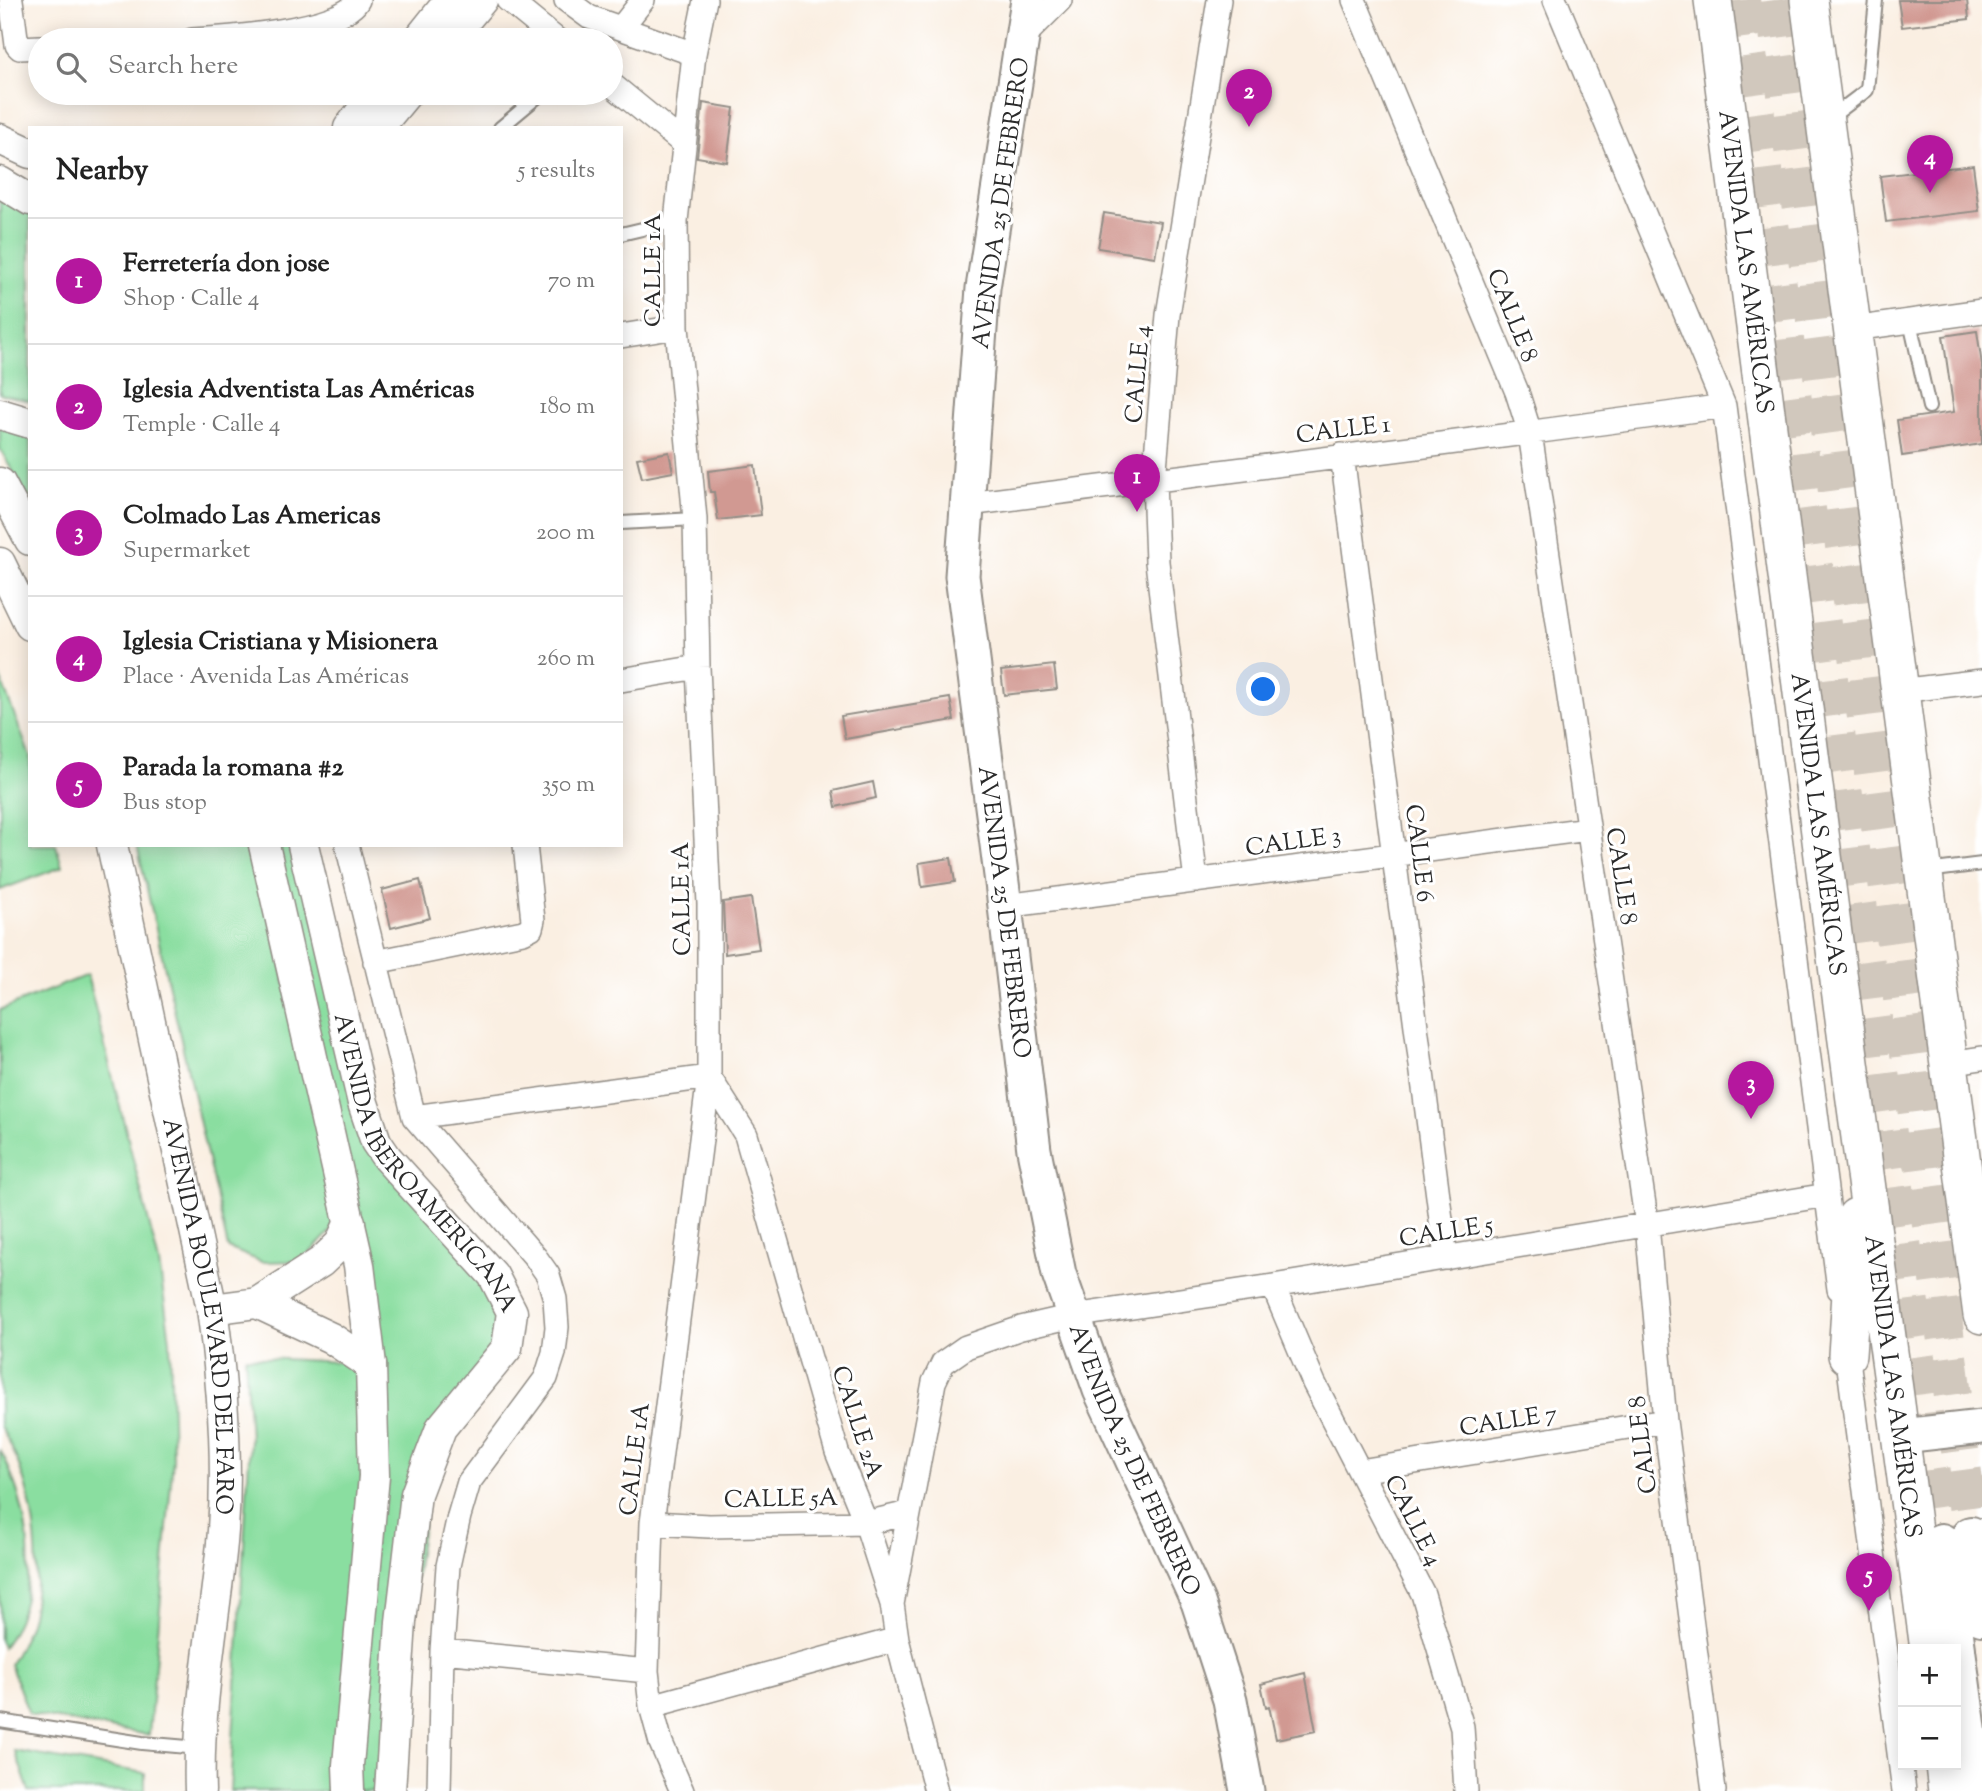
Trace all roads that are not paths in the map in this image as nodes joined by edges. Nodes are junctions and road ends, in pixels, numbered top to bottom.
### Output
1 (11, 0) edge
2 (358, 0) edge
3 (450, 0) edge
4 (482, 0) edge
5 (508, 0) edge
6 (566, 0) edge
7 (643, 0) edge
8 (705, 0) edge
9 (1028, 0) edge
10 (1060, 0) edge
11 (1219, 0) edge
12 (1354, 0) edge
13 (1555, 0) edge
14 (1713, 0) edge
15 (1809, 0) edge
16 (1876, 0) edge
17 (292, 28) edge
18 (428, 28) edge
19 (459, 28) edge
20 (542, 28) edge
21 (621, 28) joint
22 (623, 29) edge
23 (1023, 37) junction
24 (28, 48) edge
25 (694, 54) junction
26 (623, 94) edge
27 (367, 105) edge
28 (397, 105) edge
29 (528, 105) edge
30 (1824, 123) junction
31 (351, 126) edge
32 (381, 126) edge
33 (502, 126) edge
34 (0, 139) edge
35 (683, 143) junction
36 (28, 152) edge
37 (0, 182) edge
38 (28, 199) edge
39 (676, 221) junction
40 (623, 234) edge
41 (1982, 311) edge
42 (1910, 322) junction
43 (677, 327) junction
44 (1853, 330) junction
45 (623, 336) edge
46 (1724, 405) junction
47 (1929, 407) dead end
48 (0, 414) edge
49 (28, 422) edge
50 (1530, 433) junction
51 (1342, 455) junction
52 (1154, 480) junction
53 (0, 483) edge
54 (969, 504) junction
55 (695, 519) junction
56 (623, 523) edge
57 (28, 536) edge
58 (0, 563) edge
59 (28, 621) edge
60 (698, 667) junction
61 (623, 680) edge
62 (1982, 681) edge
63 (1899, 691) junction
64 (1588, 829) junction
65 (113, 847) edge
66 (264, 847) edge
67 (303, 847) edge
68 (346, 847) edge
69 (525, 847) edge
70 (1394, 855) junction
71 (1982, 863) edge
72 (1925, 872) junction
73 (1196, 881) junction
74 (1005, 906) junction
75 (375, 962) junction
76 (1841, 996) junction
77 (1966, 1061) edge
78 (709, 1077) junction
79 (414, 1117) junction
80 (1827, 1195) junction
81 (350, 1222) junction
82 (1647, 1225) junction
83 (1976, 1228) edge
84 (1447, 1258) junction
85 (1273, 1286) junction
86 (257, 1303) junction
87 (212, 1309) junction
88 (1982, 1315) edge
89 (1073, 1317) junction
90 (1847, 1355) junction
91 (371, 1365) junction
92 (1665, 1421) junction
93 (1982, 1426) edge
94 (1902, 1436) junction
95 (1360, 1471) junction
96 (909, 1513) junction
97 (866, 1522) junction
98 (652, 1523) junction
99 (892, 1604) junction
100 (1982, 1616) edge
101 (897, 1639) junction
102 (1928, 1644) edge
103 (1956, 1644) edge
104 (442, 1651) junction
105 (647, 1671) junction
106 (1961, 1687) edge
107 (651, 1706) junction
108 (0, 1721) edge
109 (199, 1748) junction
110 (1945, 1770) edge
111 (200, 1791) edge
112 (349, 1791) edge
113 (390, 1791) edge
114 (439, 1791) edge
115 (682, 1791) edge
116 (936, 1791) edge
117 (1247, 1791) edge
118 (1466, 1791) edge
119 (1714, 1791) edge
120 (1904, 1791) edge
121 (1947, 1791) edge
122 (1975, 1791) edge

1 - 24 street
2 - 17 street
3 - 18 street
4 - 19 street
5 - 20 street
6 - 21 street
7 - 21 street
8 - 25 street, CALLE 1A
9 - 23 main road, AVENIDA 25 DE FEBRERO
10 - 23 street
11 - 52 street, CALLE 4
12 - 50 street, CALLE 8
13 - 46 street
14 - 76 main road, AVENIDA LAS AMÉRICAS
15 - 30 main road
16 - 30 lane
22 - 25 street
23 - 54 main road, AVENIDA 25 DE FEBRERO
25 - 35 street, CALLE 1A
26 - 35 street
27 - 31 street
28 - 32 street
29 - 33 lane
30 - 44 main road
34 - 36 street
35 - 39 street, CALLE 1A
37 - 38 street
39 - 40 lane
39 - 43 street, CALLE 1A
41 - 42 street
42 - 44 street
42 - 47 lane
43 - 45 street
43 - 55 street, CALLE 1A
44 - 63 main road
46 - 50 street, CALLE 1
46 - 80 street
48 - 49 street
50 - 51 street, CALLE 1
50 - 64 street, CALLE 8
51 - 52 street, CALLE 1
51 - 70 street, CALLE 6
52 - 54 street, CALLE 1
52 - 73 street, CALLE 4
53 - 57 street
54 - 74 main road, AVENIDA 25 DE FEBRERO
55 - 56 lane
55 - 60 street, CALLE 1A
58 - 59 street
60 - 61 street
60 - 78 street, CALLE 1A
62 - 63 street
63 - 72 main road
64 - 70 street, CALLE 3
64 - 82 street, CALLE 8
65 - 87 street, AVENIDA BOULEVARD DEL FARO
66 - 81 street, AVENIDA IBEROAMERICANA
67 - 113 street, AVENIDA IBEROAMERICANA
68 - 75 street
69 - 75 street
70 - 73 street, CALLE 3
70 - 84 street, CALLE 6
71 - 72 lane
72 - 77 main road
73 - 74 street, CALLE 3
74 - 89 main road, AVENIDA 25 DE FEBRERO
75 - 79 street
76 - 90 main road
76 - 94 main road, AVENIDA LAS AMÉRICAS
77 - 83 main road
78 - 79 street
78 - 97 street, CALLE 2A
78 - 98 street, CALLE 1A
79 - 104 street
80 - 82 street, CALLE 5
80 - 90 street
81 - 86 street
81 - 91 street, AVENIDA IBEROAMERICANA
82 - 84 street, CALLE 5
82 - 92 street, CALLE 8
83 - 88 main road
84 - 85 street, CALLE 5
85 - 89 street, CALLE 5
85 - 95 street, CALLE 4
86 - 87 street
86 - 91 street
87 - 109 street, AVENIDA BOULEVARD DEL FARO
89 - 96 street
89 - 117 main road, AVENIDA 25 DE FEBRERO
90 - 120 street
91 - 112 street, AVENIDA IBEROAMERICANA
92 - 95 street, CALLE 7
92 - 119 street, CALLE 8
93 - 94 main road
94 - 102 main road, AVENIDA LAS AMÉRICAS
95 - 118 street, CALLE 4
96 - 97 street, CALLE 5A
96 - 99 street
97 - 98 street, CALLE 5A
97 - 99 street, CALLE 2A
98 - 105 street, CALLE 1A
99 - 101 street, CALLE 2A
100 - 103 highway
101 - 107 street
101 - 116 street, CALLE 2A
104 - 105 street
104 - 114 street
105 - 107 street, CALLE 1A
106 - 122 highway
107 - 115 street, CALLE 1A
108 - 109 lane
109 - 111 street, AVENIDA BOULEVARD DEL FARO
110 - 121 main road

